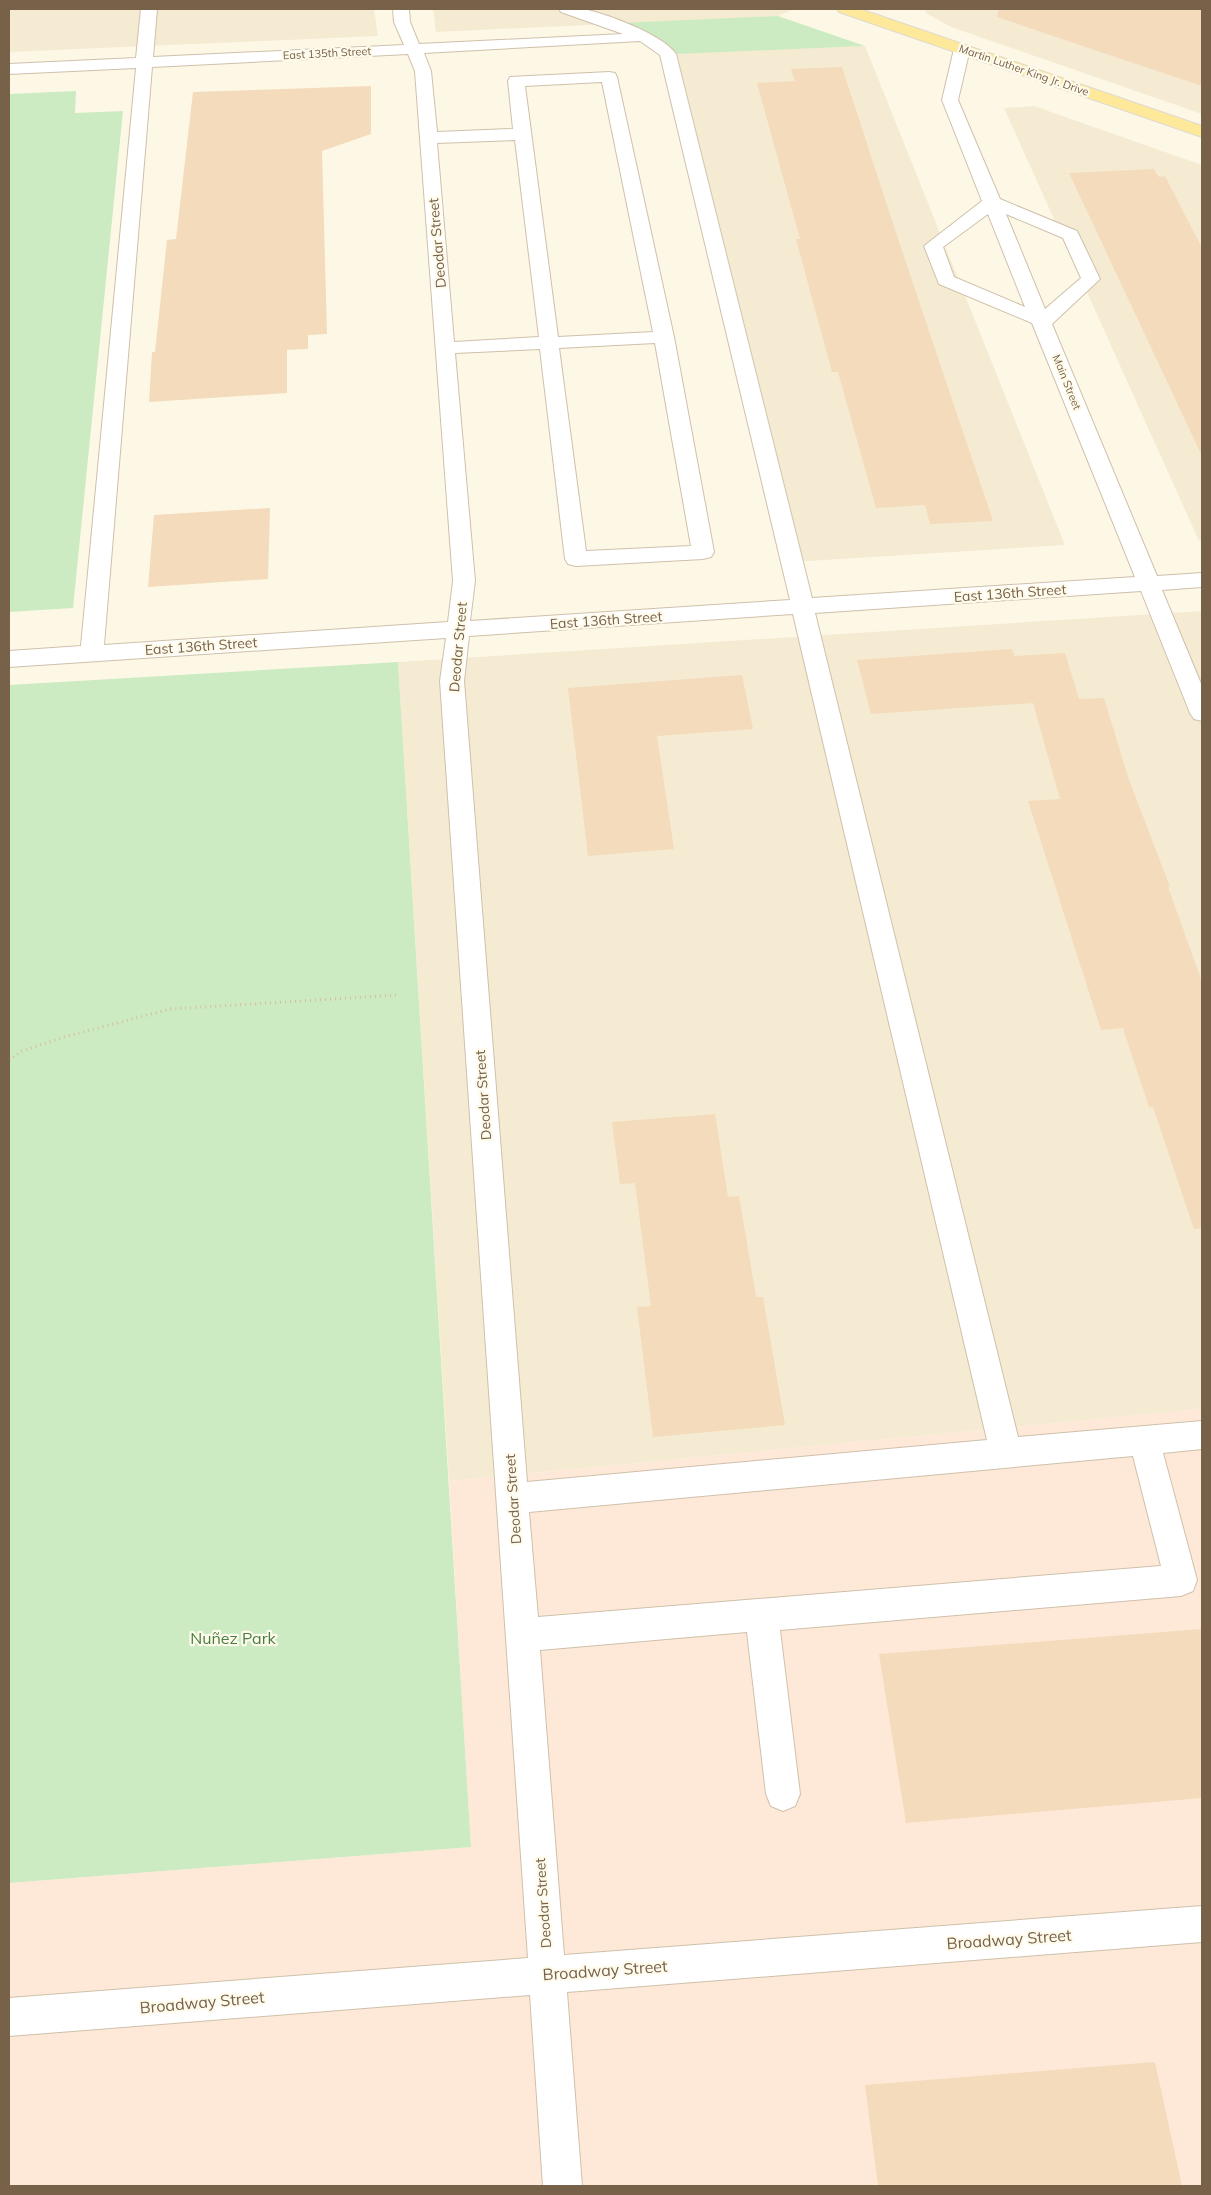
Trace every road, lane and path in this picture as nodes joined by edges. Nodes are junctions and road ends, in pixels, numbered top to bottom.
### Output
1 (149, 9) edge
2 (402, 9) edge
3 (568, 9) edge
4 (854, 10) edge
5 (645, 38) junction
6 (414, 49) junction
7 (962, 49) junction
8 (144, 63) junction
9 (9, 69) edge
10 (1202, 132) edge
11 (523, 134) junction
12 (428, 138) junction
13 (992, 202) junction
14 (1042, 321) junction
15 (664, 337) junction
16 (550, 343) junction
17 (445, 348) junction
18 (1202, 580) edge
19 (1149, 584) junction
20 (803, 607) junction
21 (460, 629) junction
22 (92, 654) junction
23 (9, 659) edge
24 (1202, 713) edge
25 (398, 995) dead end
26 (9, 1060) edge
27 (1202, 1435) edge
28 (1144, 1440) junction
29 (1006, 1453) junction
30 (513, 1498) junction
31 (762, 1615) junction
32 (523, 1635) junction
33 (783, 1794) dead end
34 (1202, 1924) edge
35 (548, 1974) junction
36 (9, 2017) edge
37 (563, 2186) edge

1 - 8 street
2 - 6 street, Deodar Street
3 - 5 street
4 - 7 main road, Martin Luther King Jr. Drive
5 - 6 street, East 135th Street
5 - 20 street
6 - 8 street, East 135th Street
6 - 12 street, Deodar Street
7 - 10 main road, Martin Luther King Jr. Drive
7 - 13 street, Main Street
8 - 9 street, East 135th Street
8 - 22 street
11 - 12 street
11 - 15 street
11 - 16 street
12 - 17 street, Deodar Street
13 - 14 street, Main Street
13 - 14 street
13 - 14 street
14 - 19 street, Main Street
15 - 16 street
15 - 16 street
16 - 17 street
17 - 21 street, Deodar Street
18 - 19 street, East 136th Street
19 - 20 street, East 136th Street
19 - 24 street, Main Street
20 - 21 street, East 136th Street
20 - 29 street
21 - 22 street, East 136th Street
21 - 30 street, Deodar Street
22 - 23 street, East 136th Street
25 - 26 path
27 - 28 street
28 - 29 street
28 - 31 street
29 - 30 street
30 - 32 street, Deodar Street
31 - 32 street
31 - 33 street
32 - 35 street, Deodar Street
34 - 35 street, Broadway Street
35 - 36 street, Broadway Street
35 - 37 street, Deodar Street

